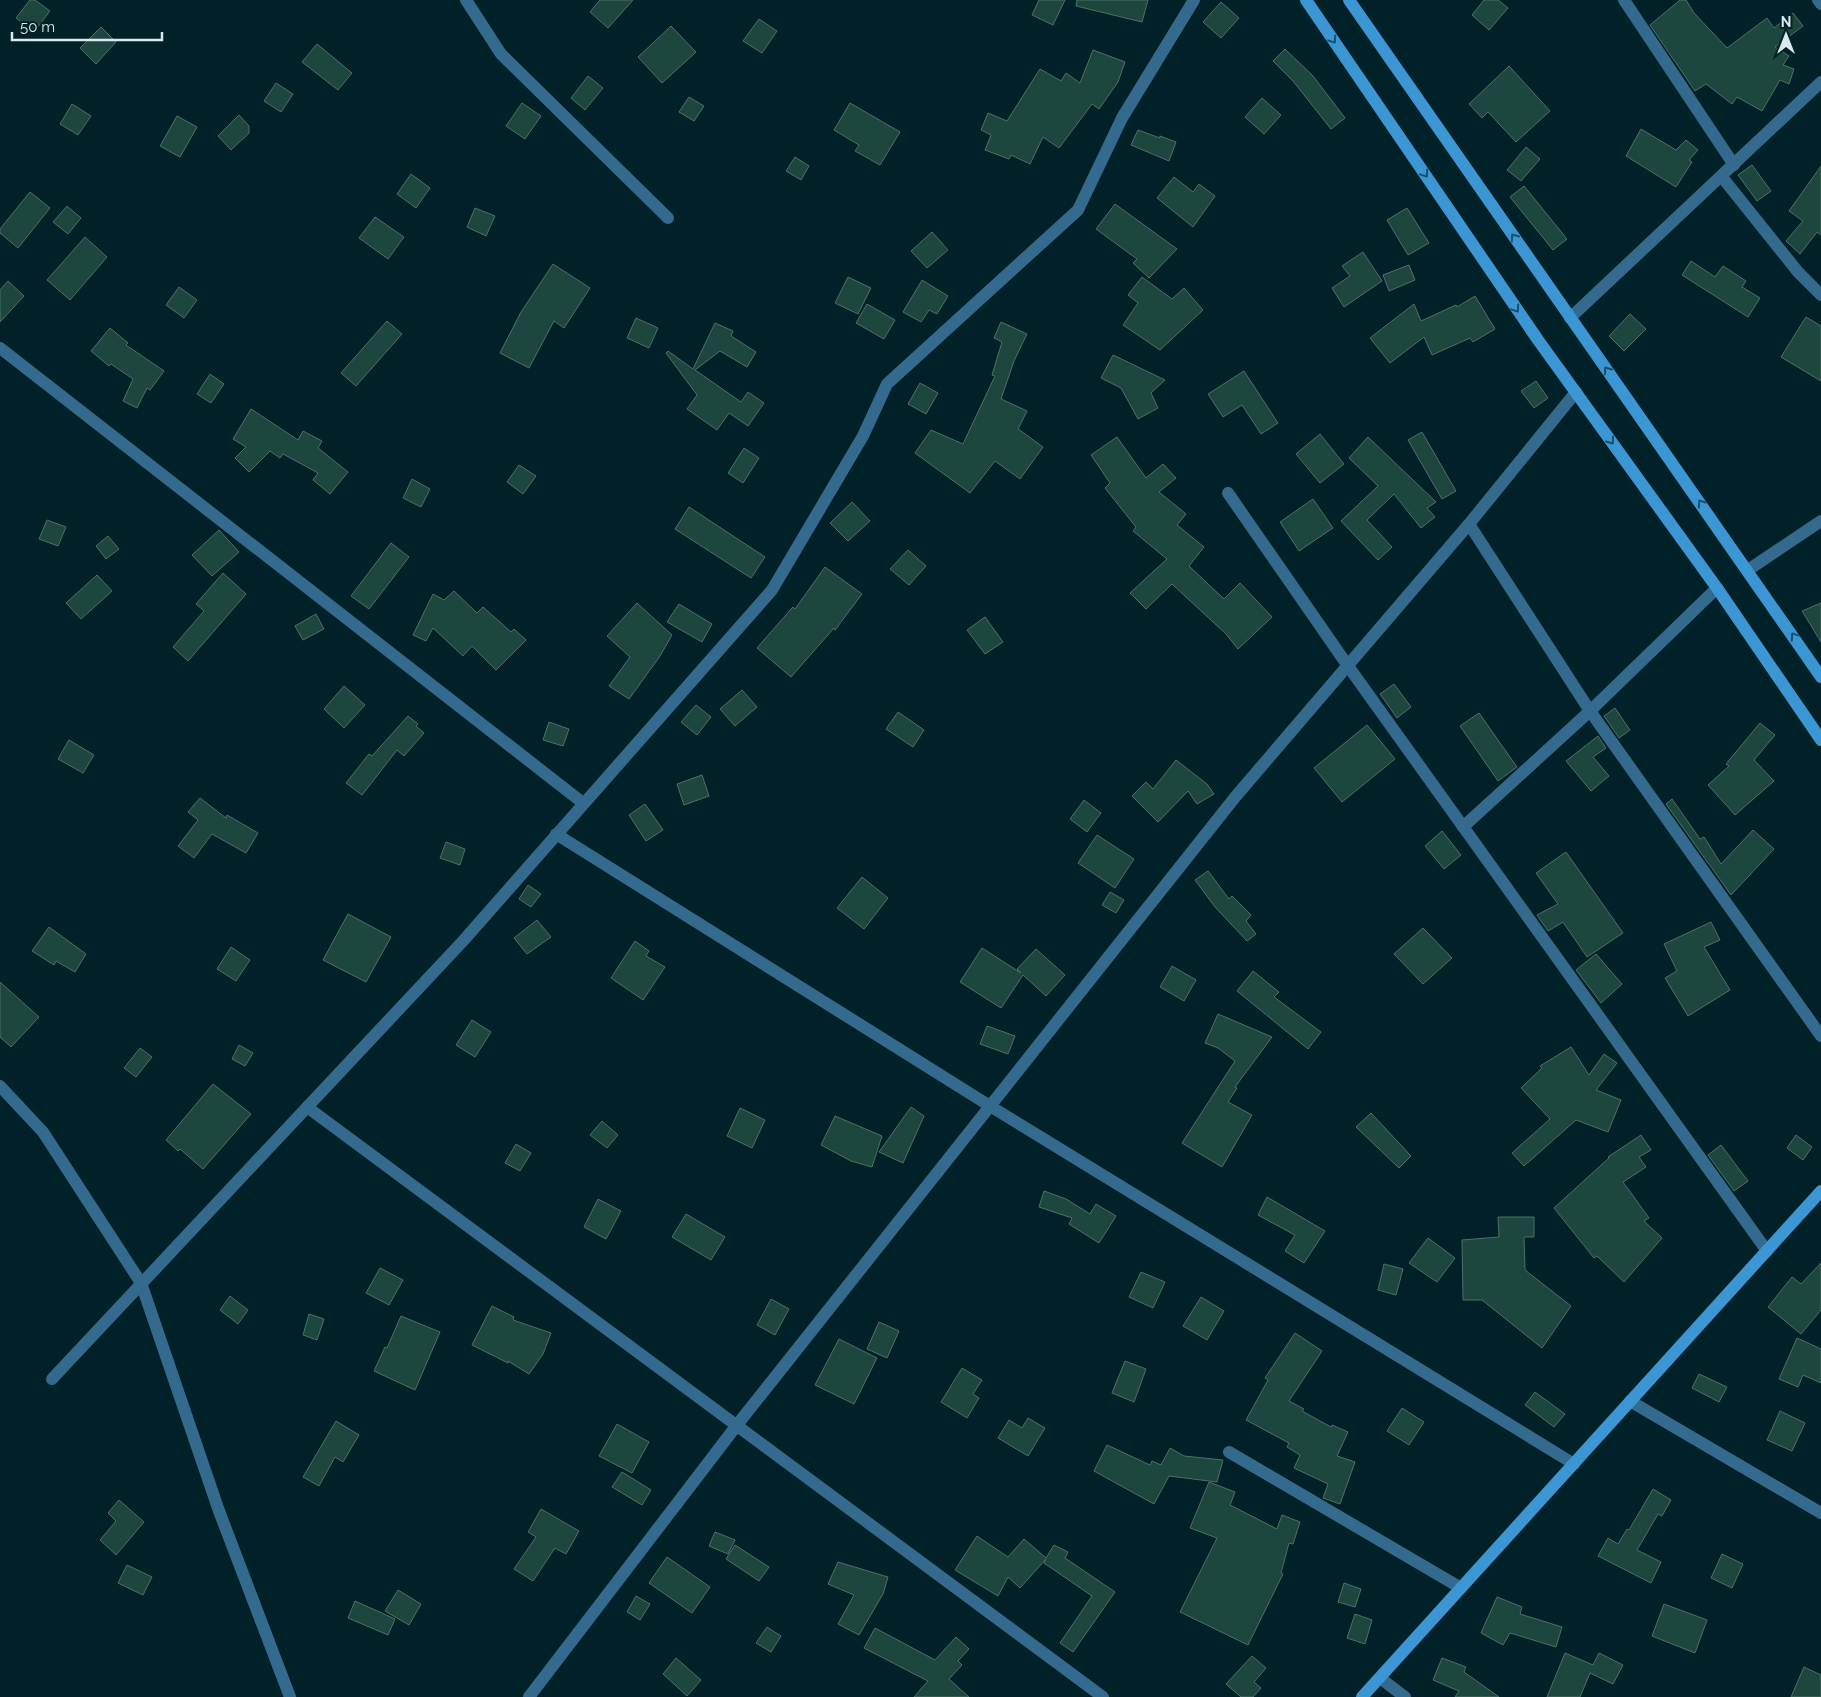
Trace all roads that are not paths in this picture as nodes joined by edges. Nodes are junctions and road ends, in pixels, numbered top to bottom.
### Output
1 (466, 0) edge
2 (1194, 0) edge
3 (1306, 0) edge
4 (1349, 0) edge
5 (1624, 0) edge
6 (1818, 0) edge
7 (1821, 4) edge
8 (1821, 82) edge
9 (1734, 165) junction
10 (1722, 177) junction
11 (668, 218) dead end
12 (1821, 295) edge
13 (1570, 318) junction
14 (0, 348) edge
15 (1576, 392) junction
16 (1228, 493) dead end
17 (1821, 521) edge
18 (1469, 524) junction
19 (1748, 570) junction
20 (1717, 588) junction
21 (1348, 666) junction
22 (1821, 676) edge
23 (1590, 711) junction
24 (1821, 740) edge
25 (583, 803) junction
26 (1463, 827) junction
27 (556, 834) junction
28 (1821, 1036) edge
29 (0, 1086) edge
30 (990, 1106) junction
31 (307, 1107) junction
32 (1821, 1191) edge
33 (1767, 1251) junction
34 (141, 1284) junction
35 (52, 1379) dead end
36 (1630, 1401) junction
37 (737, 1425) junction
38 (1229, 1452) dead end
39 (1574, 1464) junction
40 (1821, 1513) edge
41 (1461, 1588) junction
42 (1380, 1678) junction
43 (290, 1697) edge
44 (529, 1697) edge
45 (1103, 1697) edge
46 (1362, 1697) edge
47 (1405, 1697) edge

1 - 11 street
2 - 25 street
3 -> 15 main road
13 -> 4 main road
5 - 9 street
6 - 7 street
8 - 9 street
9 - 10 street
10 - 12 street
10 - 13 street
19 -> 13 main road
14 - 25 street
15 - 18 street
15 -> 20 main road
16 - 21 street
17 - 19 street
18 - 21 street
18 - 23 street
22 -> 19 main road
20 - 23 street
20 - 24 main road
21 - 26 street
21 - 30 street
23 - 26 street
23 - 28 street
25 - 27 street
26 - 33 street
27 - 30 street
27 - 31 street
29 - 34 street
30 - 37 street
30 - 39 street
31 - 34 street
31 - 37 street
32 - 33 main road
33 - 36 main road
34 - 35 street
34 - 43 street
36 - 39 main road
36 - 40 street
37 - 44 street
37 - 45 street
38 - 41 street
39 - 41 main road
41 - 42 main road
42 - 46 main road
42 - 47 street

